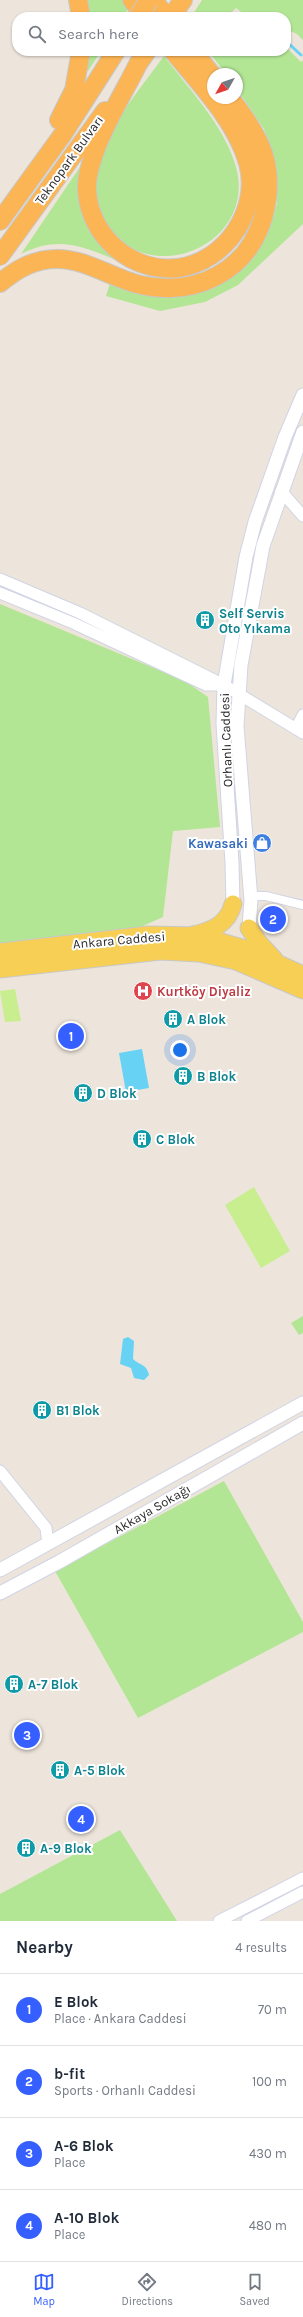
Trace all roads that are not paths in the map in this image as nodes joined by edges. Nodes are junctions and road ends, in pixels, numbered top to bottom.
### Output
1 (78, 0) edge
2 (132, 0) edge
3 (149, 0) edge
4 (153, 0) edge
5 (183, 0) edge
6 (80, 12) edge
7 (141, 12) edge
8 (141, 12) edge
9 (163, 12) edge
10 (175, 12) edge
11 (80, 56) edge
12 (113, 56) edge
13 (177, 56) edge
14 (198, 56) edge
15 (143, 57) edge
16 (207, 68) edge
17 (234, 104) edge
18 (11, 206) junction
19 (0, 221) edge
20 (0, 256) edge
21 (0, 283) edge
22 (303, 396) edge
23 (303, 432) edge
24 (282, 491) junction
25 (303, 516) edge
26 (0, 579) edge
27 (0, 593) edge
28 (80, 613) junction
29 (73, 623) junction
30 (224, 685) junction
31 (238, 694) junction
32 (303, 715) edge
33 (299, 731) edge
34 (250, 896) junction
35 (233, 904) junction
36 (303, 905) edge
37 (250, 928) junction
38 (187, 936) junction
39 (232, 951) junction
40 (0, 952) edge
41 (281, 965) junction
42 (0, 969) edge
43 (303, 975) edge
44 (303, 990) edge
45 (303, 1403) edge
46 (303, 1422) edge
47 (0, 1470) edge
48 (48, 1544) junction
49 (59, 1562) junction
50 (0, 1570) edge
51 (0, 1593) edge
52 (303, 1878) edge
53 (303, 1892) edge
54 (219, 1921) edge
55 (247, 1921) edge

1 - 6 highway
2 - 7 highway
3 - 8 highway, bridge
4 - 9 highway
5 - 10 highway
11 - 18 highway
12 - 18 highway, Teknopark Bulvarı
13 - 15 highway
14 - 16 highway
15 - 20 highway, Teknopark Bulvarı
17 - 21 highway
18 - 19 highway, Teknopark Bulvarı
22 - 30 street, Orhanlı Caddesi
23 - 24 street, Orhanlı Caddesi
24 - 25 street
24 - 31 street, Orhanlı Caddesi
26 - 28 street
27 - 29 street
28 - 29 street
28 - 30 street
29 - 30 street
30 - 31 street
30 - 35 street, Orhanlı Caddesi
31 - 33 street
31 - 34 street, Orhanlı Caddesi
32 - 33 street
34 - 36 street
34 - 37 street, Orhanlı Caddesi
35 - 38 main road
35 - 39 main road
37 - 39 main road
37 - 41 main road
38 - 39 main road, Ankara Caddesi
38 - 40 main road, Ankara Caddesi
39 - 41 main road, Ankara Caddesi
39 - 42 main road, Ankara Caddesi
39 - 44 main road, Ankara Caddesi
41 - 43 main road, Ankara Caddesi
45 - 48 street, Akkaya Sokağı
46 - 49 street, Akkaya Sokağı
47 - 48 street
48 - 49 street
48 - 50 street, Akkaya Sokağı
49 - 51 street, Akkaya Sokağı
52 - 54 street
53 - 55 street

